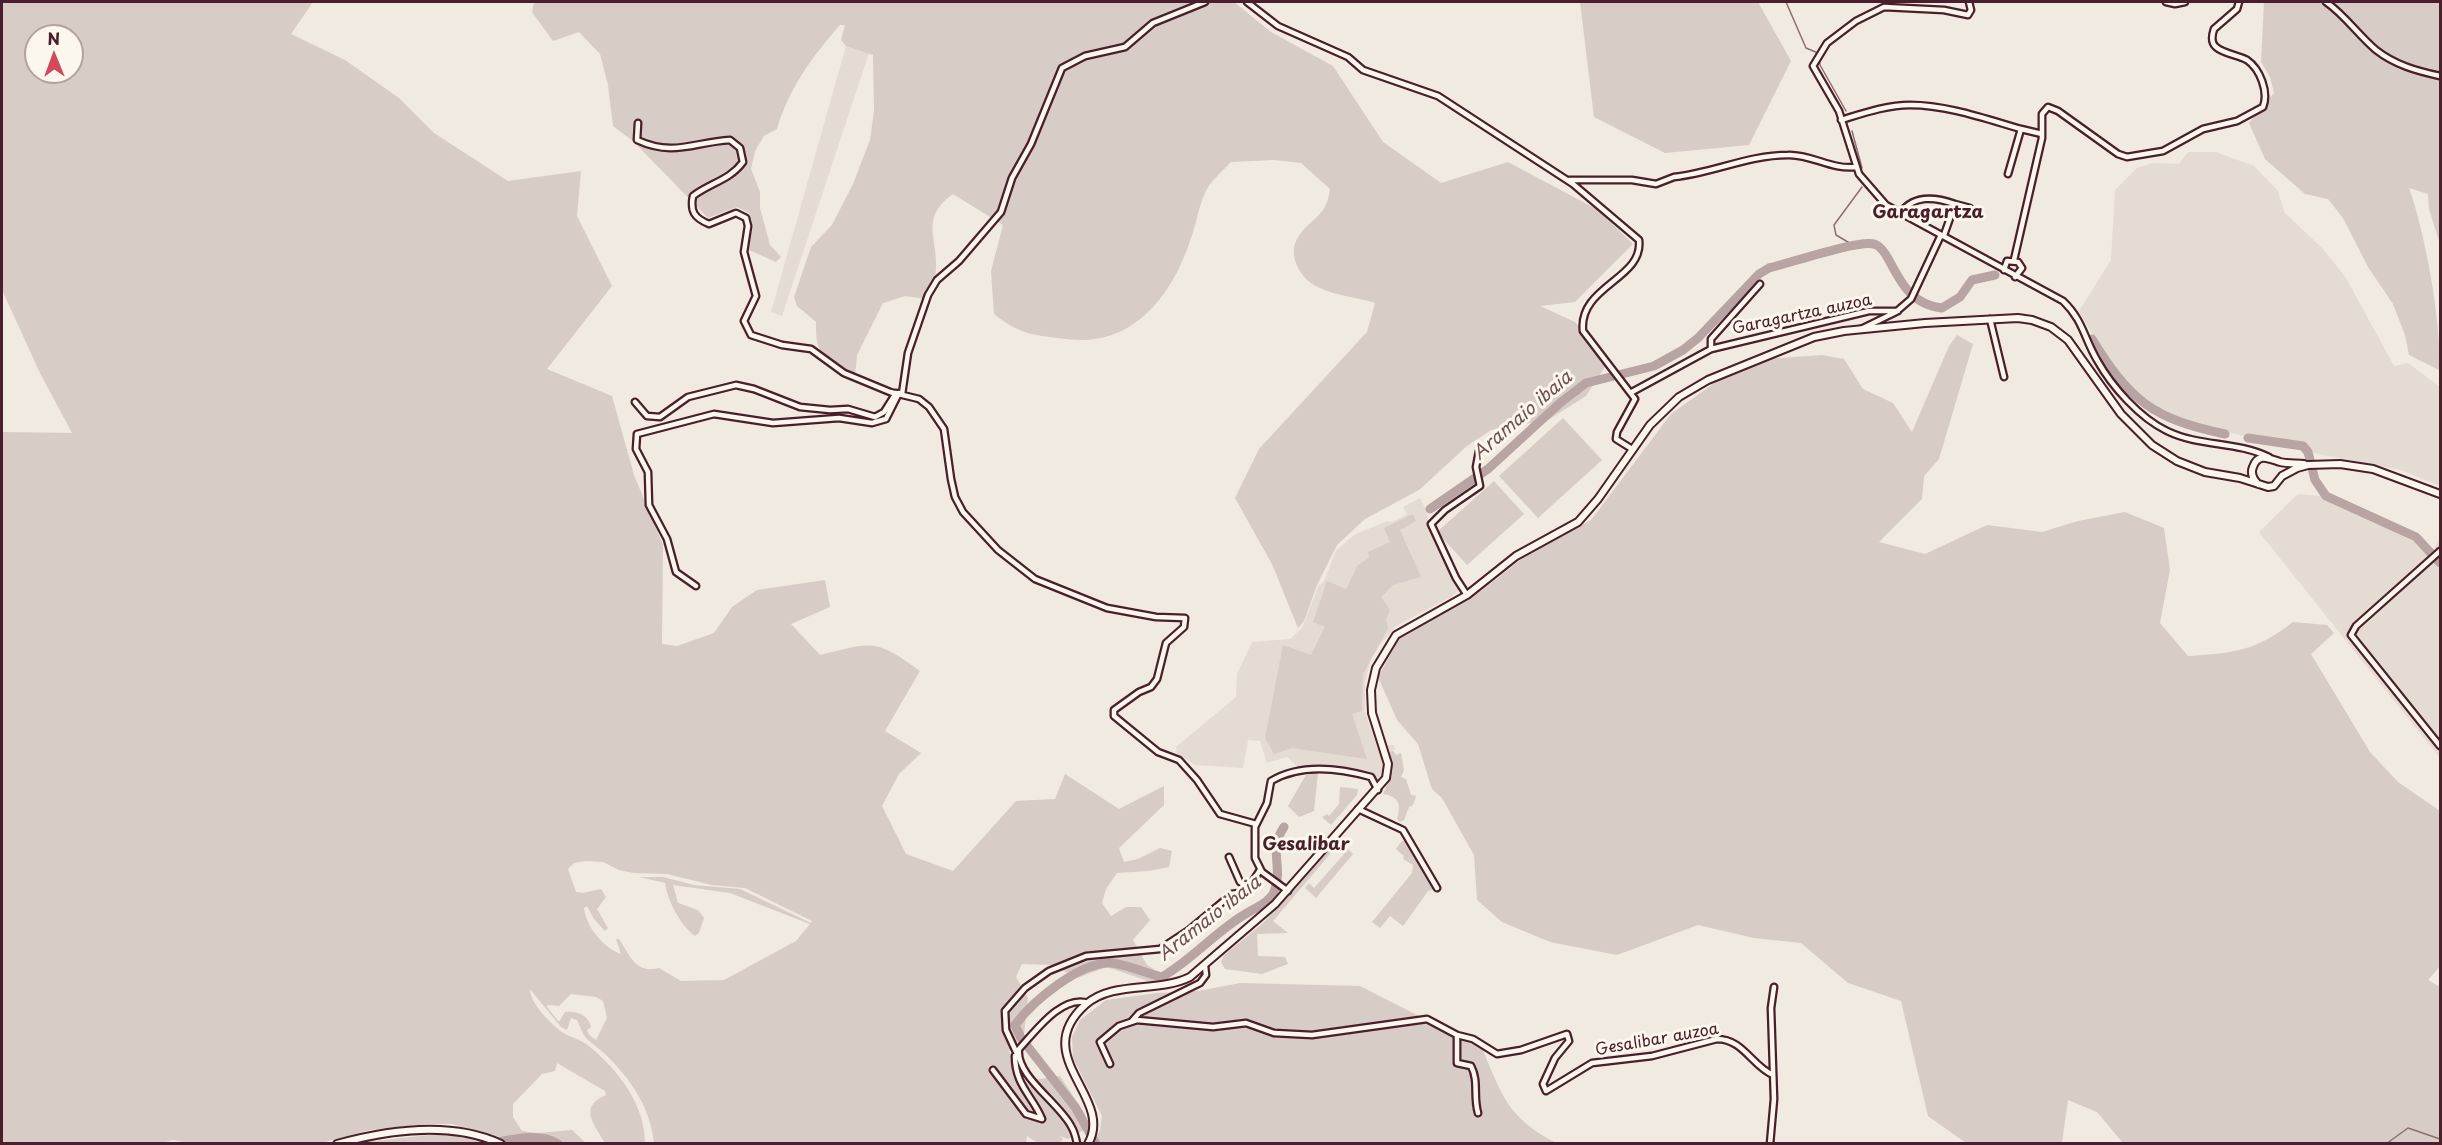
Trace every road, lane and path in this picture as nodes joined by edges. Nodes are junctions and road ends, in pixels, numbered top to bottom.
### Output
1 (1205, 2) edge
2 (1247, 2) edge
3 (1969, 2) edge
4 (2166, 2) edge
5 (2185, 2) edge
6 (2239, 2) edge
7 (2326, 2) edge
8 (2440, 76) edge
9 (1841, 120) junction
10 (638, 123) dead end
11 (2021, 129) junction
12 (2043, 135) junction
13 (1855, 167) junction
14 (2008, 174) dead end
15 (1566, 179) junction
16 (1955, 204) junction
17 (1970, 208) dead end
18 (1900, 214) junction
19 (1942, 235) junction
20 (2014, 260) junction
21 (2004, 270) junction
22 (2015, 277) junction
23 (1760, 284) dead end
24 (1898, 310) junction
25 (1990, 319) junction
26 (1860, 329) junction
27 (1711, 349) junction
28 (2004, 377) dead end
29 (1632, 392) junction
30 (899, 394) junction
31 (635, 402) dead end
32 (1632, 448) junction
33 (2250, 449) junction
34 (1479, 451) dead end
35 (2269, 457) junction
36 (2278, 461) junction
37 (2308, 465) junction
38 (2252, 469) junction
39 (2233, 476) junction
40 (2282, 476) junction
41 (2258, 484) junction
42 (2440, 494) edge
43 (2440, 552) edge
44 (696, 586) dead end
45 (1467, 595) junction
46 (2440, 746) edge
47 (1378, 790) junction
48 (1358, 809) junction
49 (1256, 824) junction
50 (1228, 857) dead end
51 (1260, 870) junction
52 (1437, 888) dead end
53 (1247, 890) junction
54 (1288, 891) junction
55 (1205, 966) junction
56 (1774, 987) dead end
57 (1088, 1003) junction
58 (1132, 1021) junction
59 (1457, 1035) junction
60 (1018, 1056) junction
61 (1110, 1064) dead end
62 (993, 1070) dead end
63 (1773, 1075) junction
64 (1478, 1113) dead end
65 (1089, 1142) edge
66 (337, 1143) edge
67 (501, 1143) edge
68 (1077, 1143) edge
69 (1770, 1143) edge

1 - 30 street
2 - 15 street
3 - 9 street
4 - 5 street
6 - 12 street
7 - 8 street
9 - 11 street
9 - 13 street
10 - 30 street
11 - 12 street
11 - 14 street
12 - 20 street
13 - 15 street
13 - 18 street
15 - 29 street
16 - 17 street
16 - 18 street
16 - 19 street
18 - 19 street
19 - 21 street
19 - 24 street
20 - 21 street
20 - 22 street
21 - 22 street
22 - 33 street
23 - 27 street, Garagartza auzoa
24 - 26 street
24 - 27 street, Garagartza auzoa
25 - 26 main road
25 - 28 street
25 - 39 main road
26 - 32 main road
27 - 29 street, Garagartza auzoa
29 - 32 street
30 - 31 street
30 - 44 street
30 - 49 street
32 - 45 main road
33 - 35 street
33 - 38 street
34 - 45 street
35 - 36 main road
35 - 38 main road
36 - 37 main road
36 - 40 main road
37 - 40 main road
37 - 42 main road
38 - 39 main road
38 - 41 main road
39 - 41 main road
40 - 41 main road
43 - 46 street
45 - 47 main road
47 - 48 main road
47 - 49 street
48 - 52 street
48 - 54 main road
49 - 51 street
50 - 53 street
51 - 53 street
51 - 54 street
53 - 60 street
54 - 55 main road
55 - 57 main road
55 - 58 street
56 - 63 street
57 - 60 street
57 - 65 main road
58 - 59 street, Gesalibar auzoa
58 - 61 street
59 - 63 street, Gesalibar auzoa
59 - 64 street
60 - 62 street
60 - 68 street
63 - 69 street
66 - 67 main road

